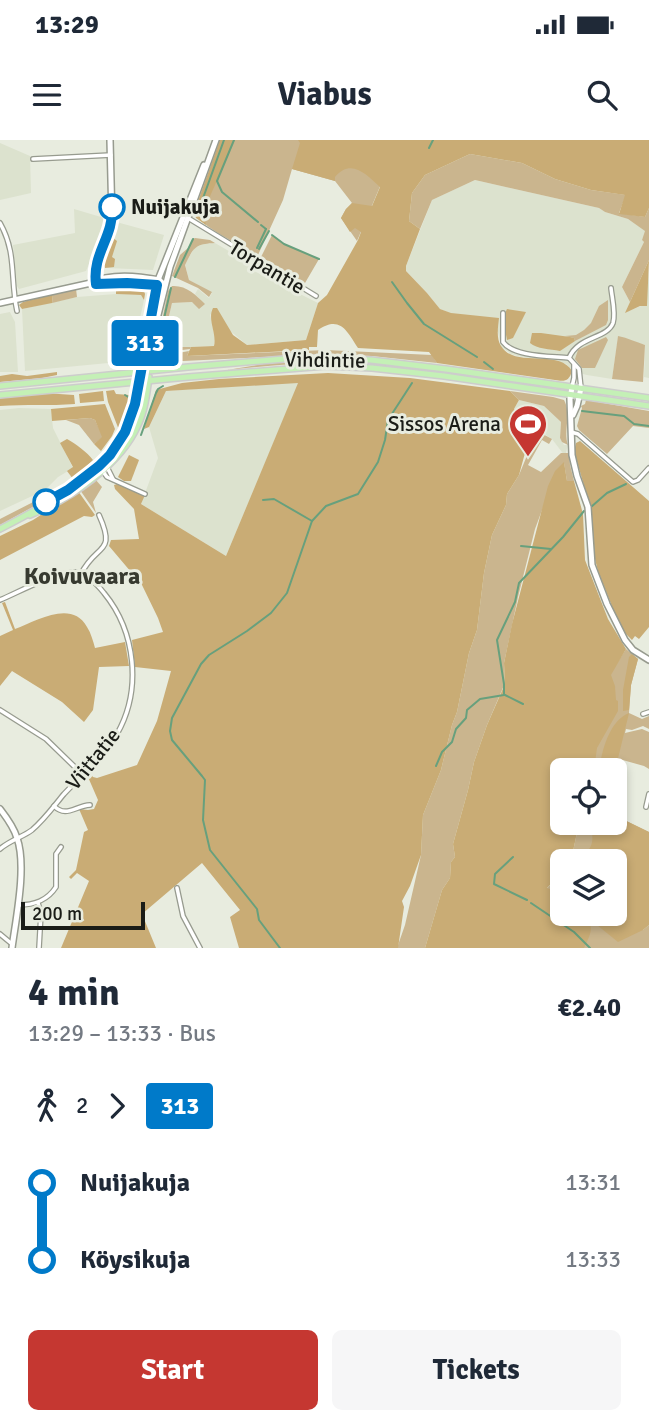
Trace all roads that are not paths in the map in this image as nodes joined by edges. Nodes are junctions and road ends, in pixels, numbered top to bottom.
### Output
1 (110, 140) edge
2 (216, 140) edge
3 (111, 155) junction
4 (33, 159) dead end
5 (186, 216) junction
6 (0, 223) edge
7 (97, 282) junction
8 (165, 282) junction
9 (157, 283) junction
10 (611, 288) dead end
11 (316, 296) dead end
12 (15, 300) junction
13 (0, 303) edge
14 (17, 311) dead end
15 (503, 313) dead end
16 (153, 348) junction
17 (569, 358) junction
18 (574, 363) junction
19 (188, 367) junction
20 (149, 370) junction
21 (140, 371) junction
22 (148, 380) junction
23 (138, 382) junction
24 (0, 386) edge
25 (572, 387) junction
26 (581, 388) junction
27 (0, 395) edge
28 (570, 395) junction
29 (579, 396) junction
30 (649, 398) edge
31 (649, 406) edge
32 (571, 418) junction
33 (571, 432) junction
34 (103, 466) junction
35 (649, 468) edge
36 (145, 494) dead end
37 (99, 515) dead end
38 (0, 528) edge
39 (81, 574) junction
40 (0, 600) edge
41 (649, 660) edge
42 (0, 710) edge
43 (649, 712) edge
44 (643, 714) dead end
45 (82, 774) junction
46 (649, 794) edge
47 (90, 805) dead end
48 (54, 806) junction
49 (646, 807) dead end
50 (0, 809) edge
51 (17, 838) junction
52 (61, 847) dead end
53 (0, 849) edge
54 (177, 888) dead end
55 (38, 903) junction
56 (18, 905) junction
57 (0, 934) edge
58 (12, 946) edge
59 (39, 948) edge
60 (200, 948) edge

1 - 3 street
2 - 5 street
3 - 4 street
3 - 7 street
5 - 8 street
5 - 9 street
5 - 11 street, Torpantie
6 - 12 street
7 - 9 street
7 - 12 street
8 - 9 street
8 - 16 street
9 - 21 street
10 - 17 street
12 - 13 street
12 - 14 street
15 - 17 street
16 - 19 main road
16 - 20 street
17 - 18 street
18 - 25 street
18 - 26 street
19 - 20 main road, Vihdintie
19 - 25 main road, Vihdintie
20 - 21 main road, Vihdintie
20 - 22 main road
21 - 23 main road
21 - 24 main road, Vihdintie
22 - 23 main road, Vihdintie
22 - 28 main road, Vihdintie
22 - 34 main road
23 - 27 main road, Vihdintie
23 - 34 main road
25 - 26 main road, Vihdintie
25 - 28 street
26 - 29 street
26 - 30 main road, Vihdintie
28 - 29 main road, Vihdintie
28 - 32 street
29 - 31 main road, Vihdintie
29 - 32 street
32 - 33 street
33 - 35 street
33 - 41 street
34 - 36 street
34 - 38 main road
37 - 39 street
39 - 40 street
39 - 45 street, Viittatie
42 - 45 street
43 - 44 street
45 - 48 street, Viittatie
46 - 49 street
47 - 48 street
48 - 51 street, Viittatie
50 - 51 street
51 - 53 street, Viittatie
51 - 56 street
52 - 55 street
54 - 60 street
55 - 56 street
55 - 59 street
56 - 58 street
57 - 58 street

